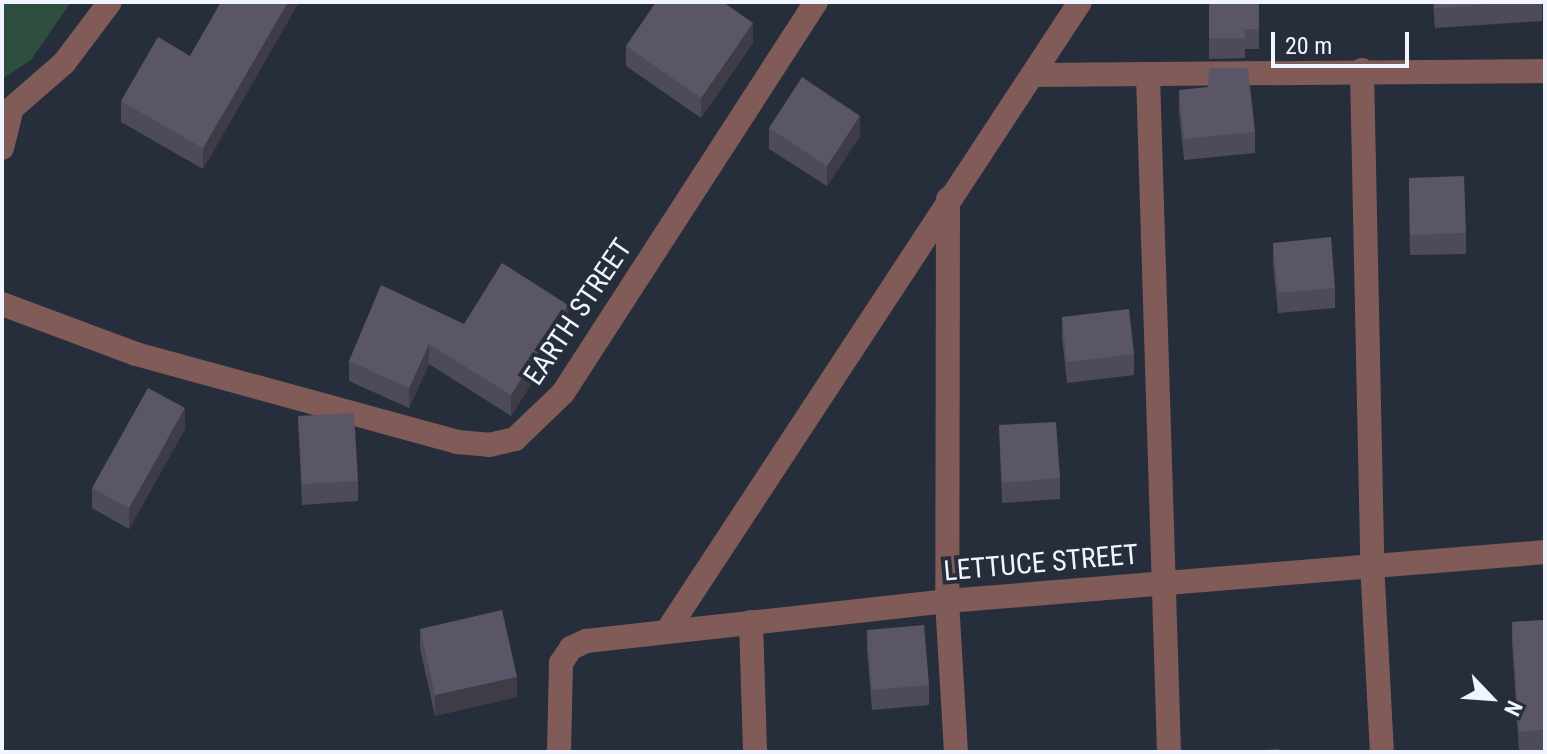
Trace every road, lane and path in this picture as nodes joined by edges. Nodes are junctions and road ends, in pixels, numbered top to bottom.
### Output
1 (110, 2) edge
2 (816, 2) edge
3 (1080, 2) edge
4 (1362, 70) junction
5 (1545, 71) edge
6 (1033, 75) junction
7 (1148, 76) junction
8 (6, 116) edge
9 (2, 148) edge
10 (948, 199) junction
11 (2, 304) edge
12 (1545, 552) edge
13 (1372, 563) junction
14 (1161, 583) junction
15 (947, 601) junction
16 (751, 622) junction
17 (667, 631) junction
18 (559, 752) edge
19 (755, 752) edge
20 (956, 752) edge
21 (1169, 752) edge
22 (1382, 752) edge

1 - 8 street
2 - 11 street, EARTH STREET
3 - 6 street
4 - 5 street
4 - 7 street
4 - 13 street
6 - 7 street
6 - 10 street
7 - 14 street
8 - 9 street
10 - 15 street
10 - 17 street
12 - 13 street, LETTUCE STREET
13 - 14 street, LETTUCE STREET
13 - 22 street
14 - 15 street, LETTUCE STREET
14 - 21 street
15 - 16 street, LETTUCE STREET
15 - 20 street
16 - 17 street, LETTUCE STREET
16 - 19 street
17 - 18 street, LETTUCE STREET

